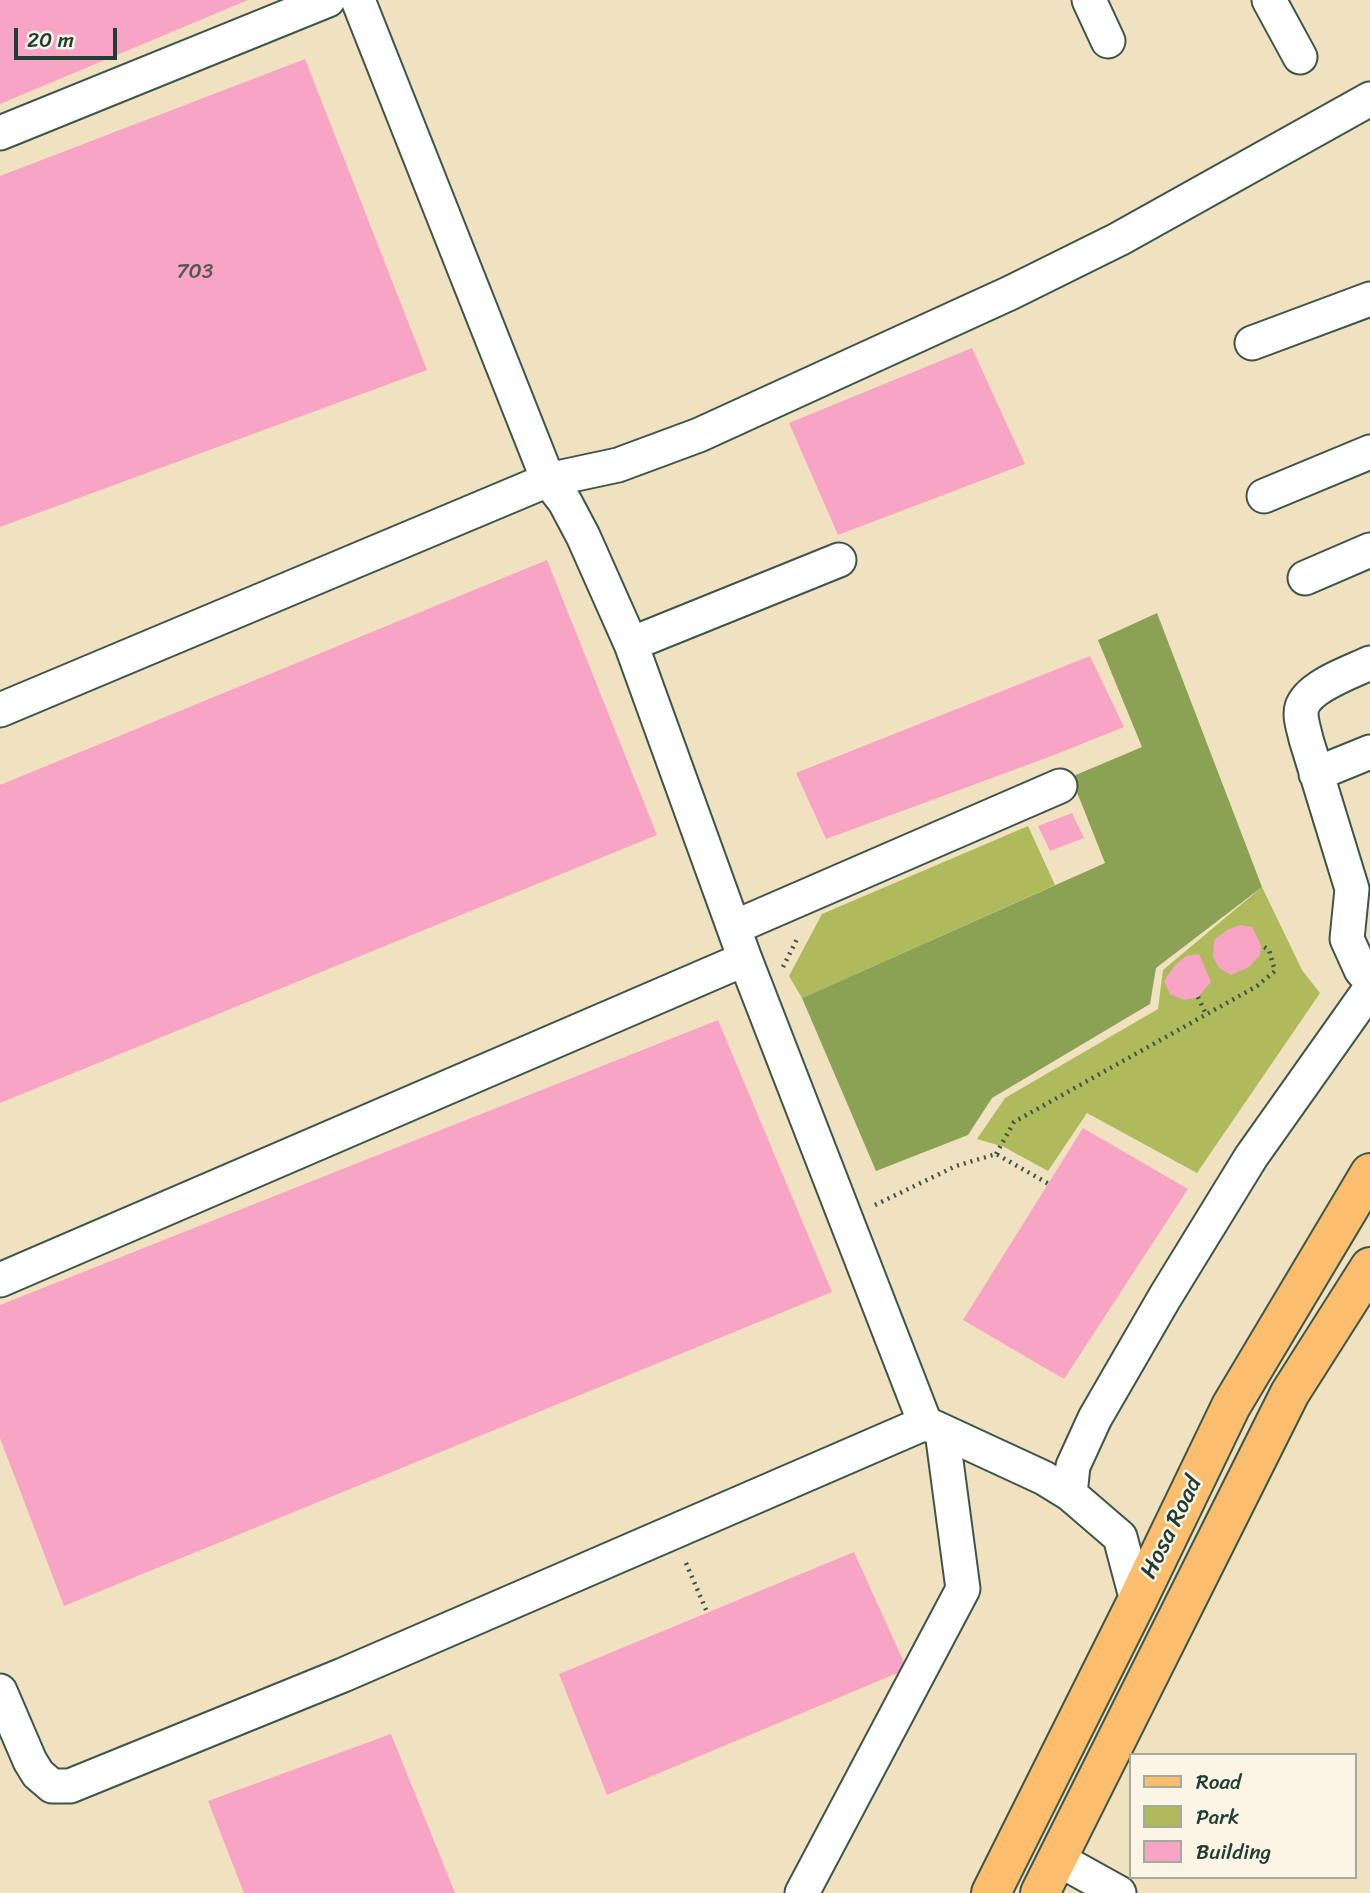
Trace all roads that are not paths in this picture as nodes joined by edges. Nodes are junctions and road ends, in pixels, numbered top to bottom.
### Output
1 (328, 0) edge
2 (358, 0) edge
3 (1090, 0) edge
4 (1269, 0) edge
5 (1108, 41) dead end
6 (1300, 57) dead end
7 (1370, 99) edge
8 (0, 133) edge
9 (1370, 299) edge
10 (1252, 343) dead end
11 (1370, 452) edge
12 (548, 480) junction
13 (1264, 496) dead end
14 (1370, 550) edge
15 (839, 560) dead end
16 (1305, 578) dead end
17 (631, 644) junction
18 (1370, 663) edge
19 (0, 710) edge
20 (1370, 752) edge
21 (1316, 774) junction
22 (1060, 786) dead end
23 (735, 927) junction
24 (746, 959) junction
25 (1370, 980) edge
26 (1370, 989) edge
27 (1370, 1173) edge
28 (1370, 1266) edge
29 (0, 1280) edge
30 (933, 1427) junction
31 (1070, 1494) junction
32 (1137, 1601) junction
33 (0, 1691) edge
34 (1056, 1858) junction
35 (802, 1893) edge
36 (991, 1893) edge
37 (1040, 1893) edge
38 (1119, 1893) edge

1 - 8 street
2 - 12 street
3 - 5 street
4 - 6 street
7 - 12 street
9 - 10 street
11 - 13 street
12 - 17 street
12 - 19 street
14 - 16 street
15 - 17 street
17 - 23 street
18 - 21 street
20 - 21 street
21 - 25 street
22 - 23 street
23 - 24 street
24 - 29 street
24 - 30 street
26 - 31 street
27 - 32 main road, Hosa Road
28 - 34 main road, Hosa Road
30 - 31 street
30 - 33 street
30 - 35 street
31 - 32 street
32 - 36 main road, Hosa Road
34 - 37 main road, Hosa Road
34 - 38 street

